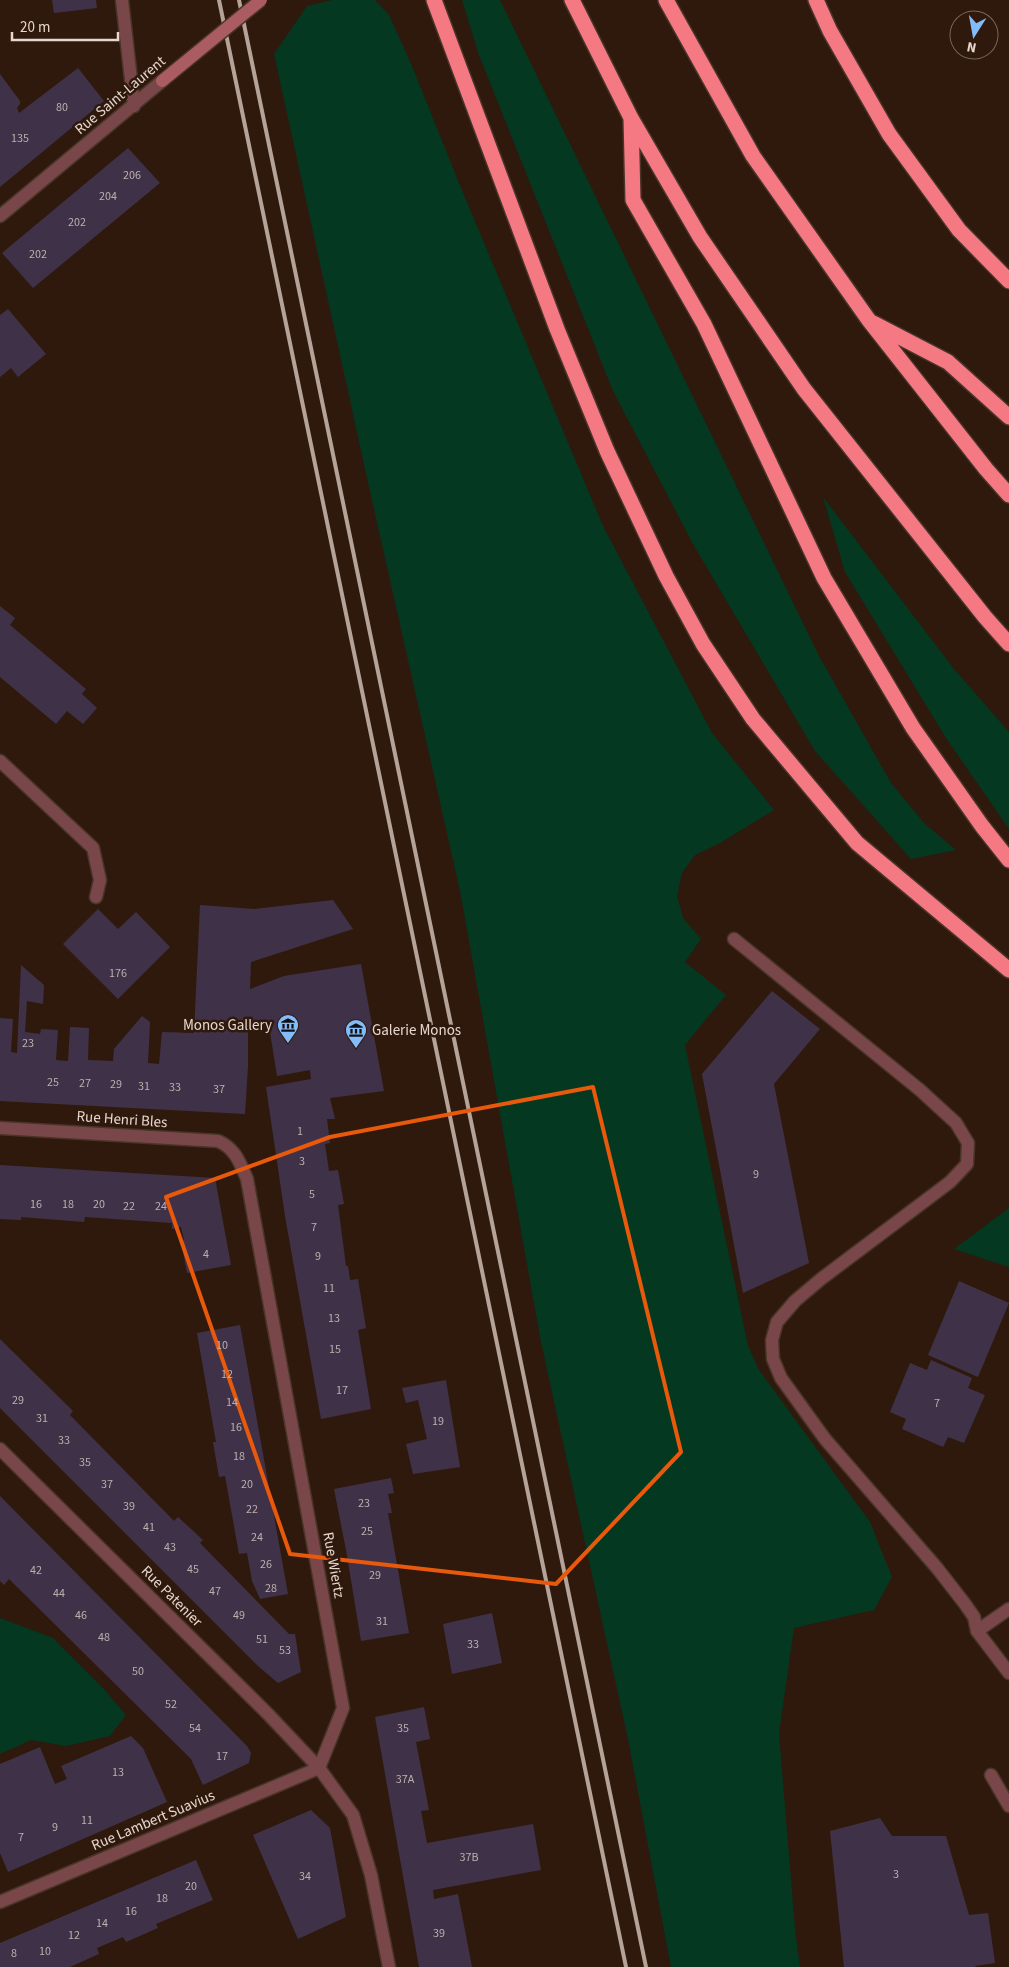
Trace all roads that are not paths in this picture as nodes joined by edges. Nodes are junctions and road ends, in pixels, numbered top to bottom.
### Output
1 (122, 0) edge
2 (261, 0) edge
3 (434, 0) edge
4 (572, 0) edge
5 (666, 0) edge
6 (816, 0) edge
7 (134, 106) junction
8 (631, 118) junction
9 (0, 216) edge
10 (1009, 281) edge
11 (868, 320) junction
12 (1009, 417) edge
13 (1009, 495) edge
14 (1009, 644) edge
15 (0, 761) edge
16 (1009, 860) edge
17 (96, 897) dead end
18 (734, 939) dead end
19 (1009, 970) edge
20 (0, 1128) edge
21 (237, 1155) joint
22 (0, 1450) edge
23 (1009, 1609) edge
24 (977, 1631) junction
25 (1009, 1673) edge
26 (319, 1768) junction
27 (991, 1774) dead end
28 (1009, 1806) edge
29 (0, 1902) edge
30 (389, 1967) edge

1 - 7 street
2 - 7 street, Rue Saint-Laurent, bridge
3 - 19 highway
4 - 8 highway
5 - 11 highway
6 - 10 highway
7 - 9 street, Rue Saint-Laurent
8 - 14 highway
8 - 16 highway
11 - 12 highway
11 - 13 highway
15 - 17 street
18 - 24 street
20 - 21 street, Rue Henri Bles
21 - 26 street, Rue Wiertz
22 - 26 street, Rue Patenier
23 - 24 street
24 - 25 street
26 - 29 street, Rue Lambert Suavius
26 - 30 street
27 - 28 street

